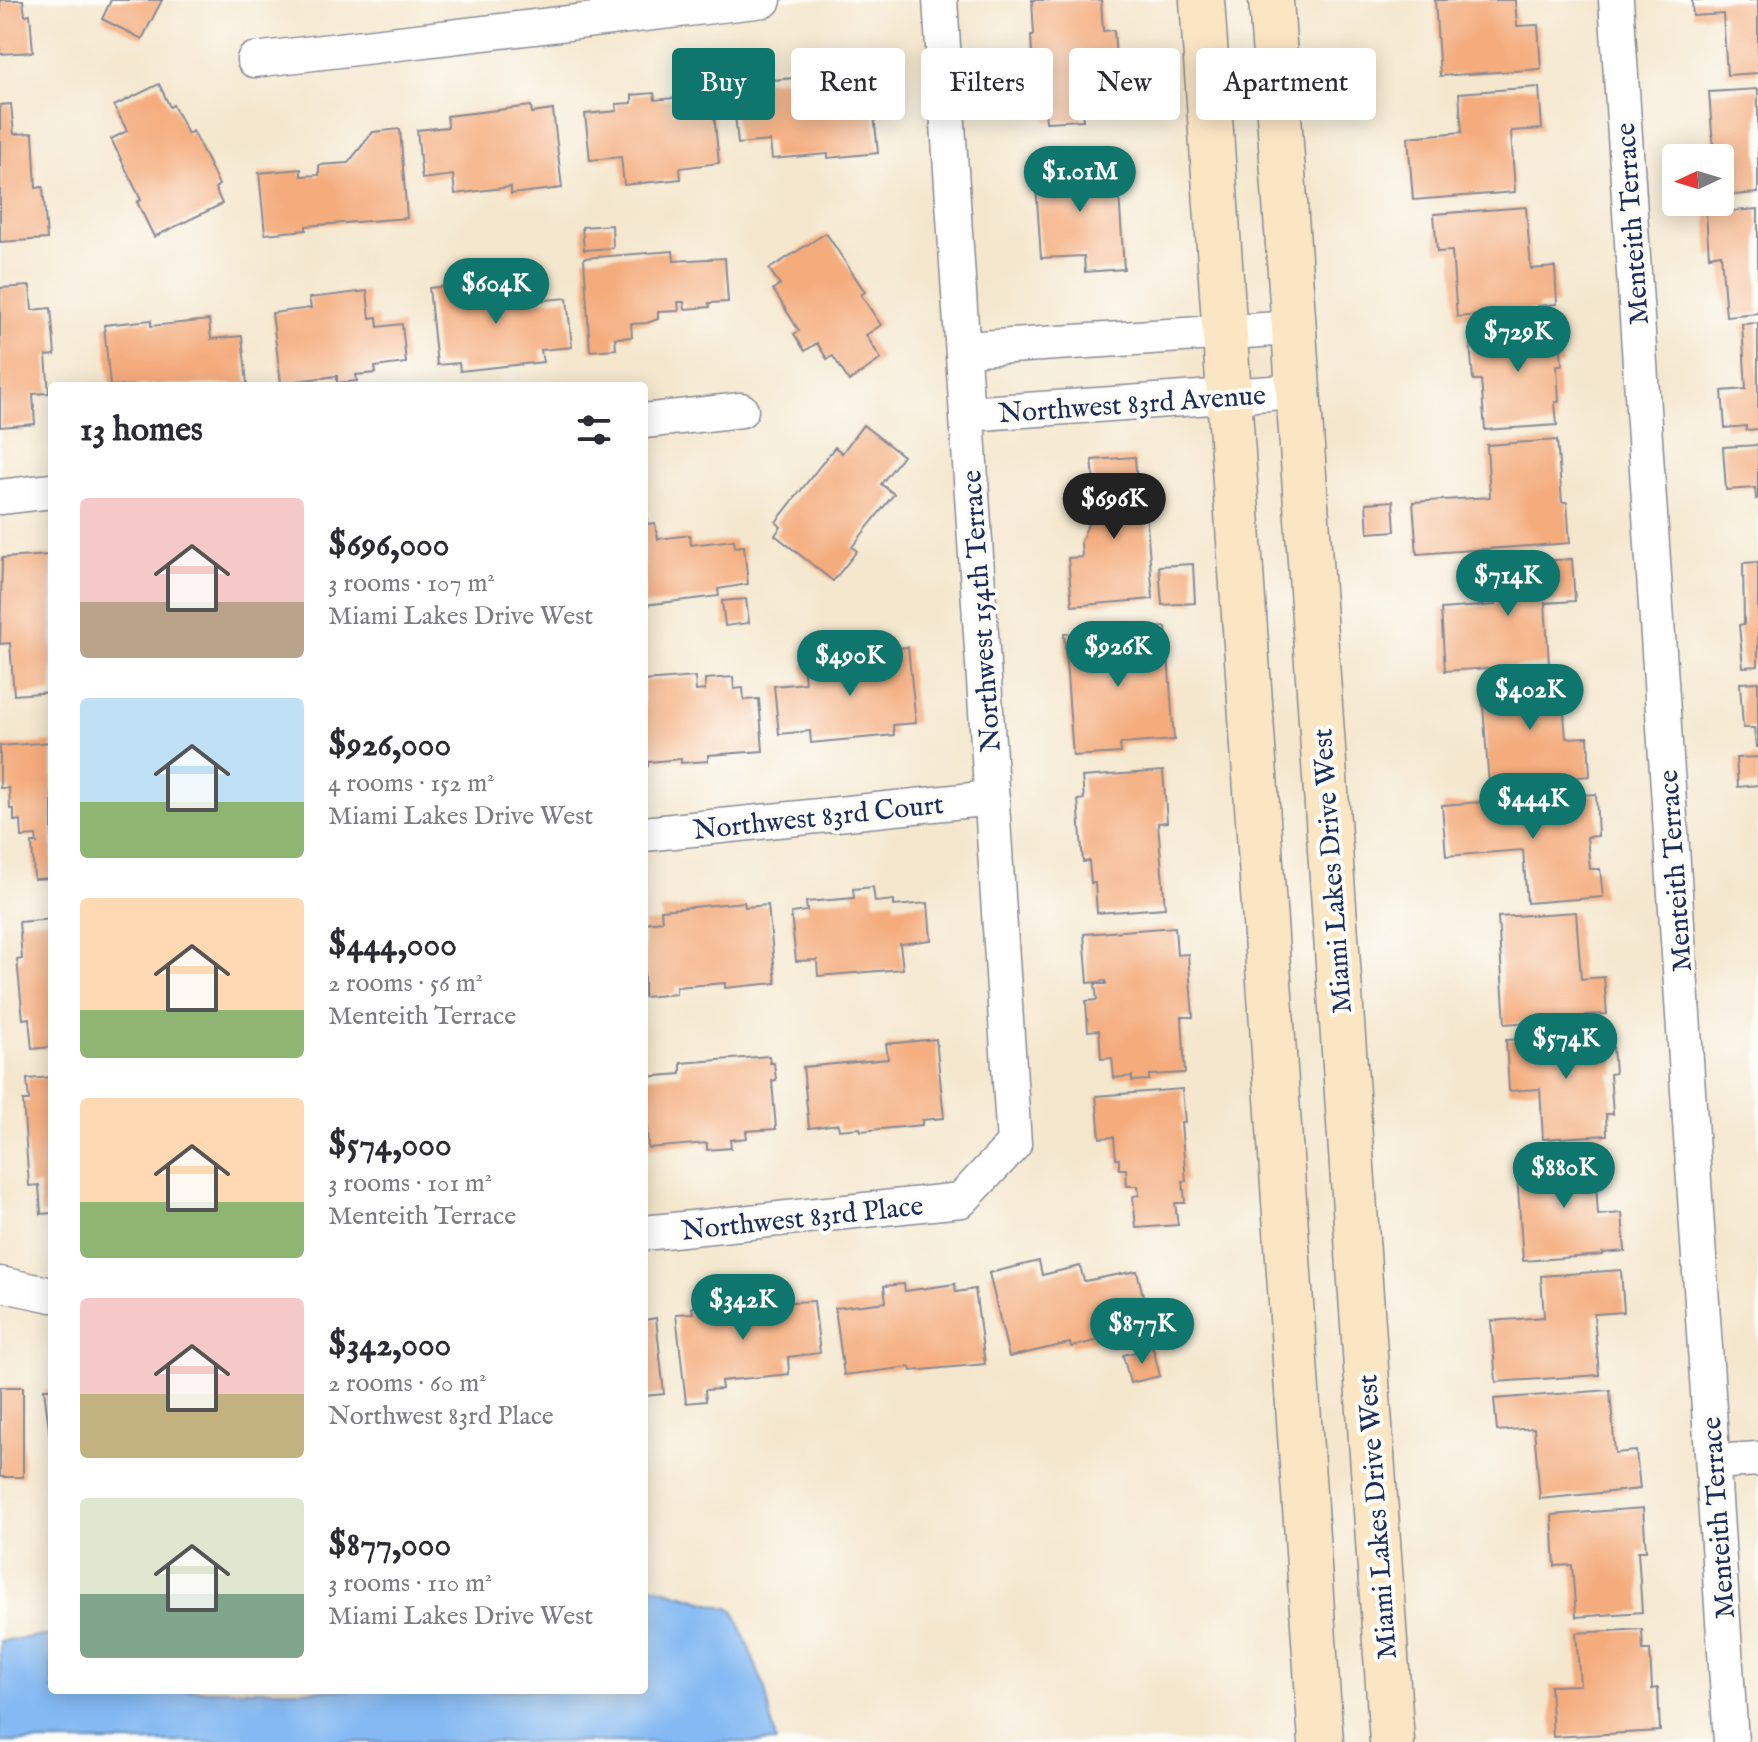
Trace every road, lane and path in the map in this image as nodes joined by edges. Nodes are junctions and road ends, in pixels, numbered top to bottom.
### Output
1 (764, 0) edge
2 (940, 0) edge
3 (1202, 0) edge
4 (1271, 0) edge
5 (1616, 0) edge
6 (254, 60) dead end
7 (1294, 328) junction
8 (1224, 333) junction
9 (963, 349) junction
10 (1298, 391) junction
11 (1229, 396) junction
12 (741, 410) dead end
13 (967, 414) junction
14 (648, 421) edge
15 (48, 491) edge
16 (0, 497) edge
17 (992, 798) junction
18 (648, 834) edge
19 (961, 1200) joint
20 (648, 1233) edge
21 (0, 1284) edge
22 (48, 1294) edge
23 (1758, 1459) edge
24 (1713, 1462) junction
25 (1321, 1742) edge
26 (1392, 1742) edge
27 (1731, 1742) edge

1 - 6 street
2 - 9 street, Northwest 154th Terrace
3 - 8 main road
4 - 7 main road, Miami Lakes Drive West
5 - 24 street, Menteith Terrace
7 - 8 street
7 - 10 main road, Miami Lakes Drive West
8 - 9 street
8 - 11 main road
9 - 13 street, Northwest 154th Terrace
10 - 11 street, Northwest 83rd Avenue
10 - 26 main road, Miami Lakes Drive West
11 - 13 street, Northwest 83rd Avenue
11 - 25 main road
12 - 14 street
13 - 17 street, Northwest 154th Terrace
15 - 16 street
17 - 18 street, Northwest 83rd Court
17 - 19 street, Northwest 154th Terrace
19 - 20 street, Northwest 83rd Place
21 - 22 street
23 - 24 street
24 - 27 street, Menteith Terrace

